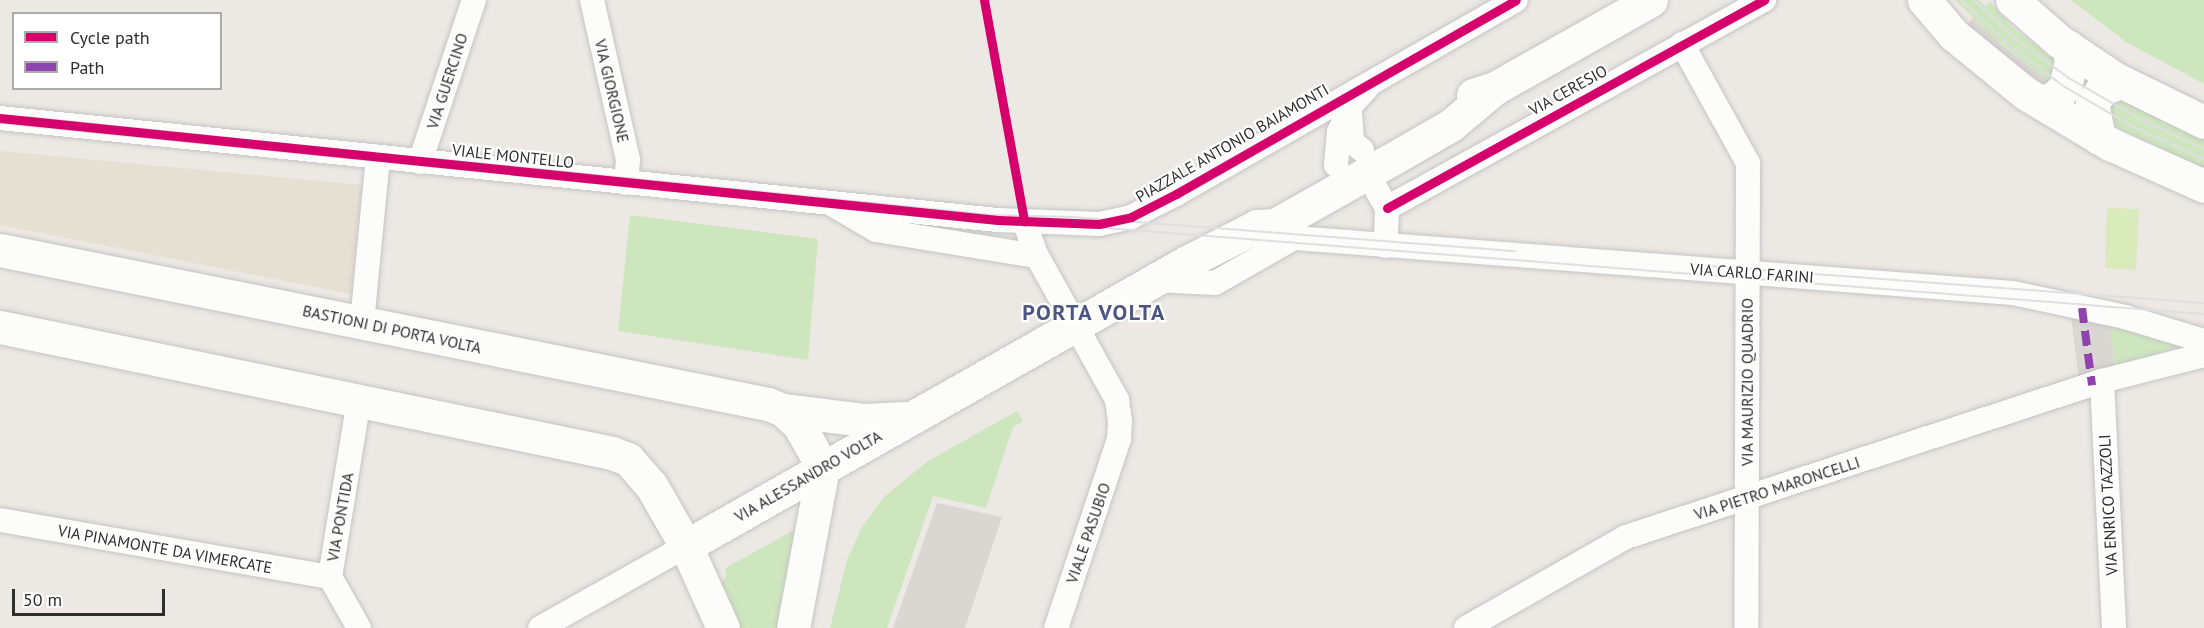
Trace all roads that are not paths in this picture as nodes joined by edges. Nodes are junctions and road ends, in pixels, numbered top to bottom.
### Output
1 (474, 0) edge
2 (592, 0) edge
3 (1516, 0) edge
4 (1651, 0) edge
5 (1764, 0) edge
6 (1924, 0) edge
7 (2012, 0) edge
8 (1682, 44) junction
9 (2068, 47) junction
10 (2120, 82) junction
11 (1349, 100) junction
12 (2040, 102) junction
13 (0, 118) edge
14 (2204, 122) edge
15 (2099, 138) junction
16 (378, 157) junction
17 (420, 162) junction
18 (1363, 162) junction
19 (626, 183) junction
20 (2204, 186) edge
21 (827, 202) junction
22 (1387, 208) junction
23 (1024, 221) junction
24 (1249, 230) junction
25 (1294, 238) junction
26 (1386, 246) junction
27 (0, 250) edge
28 (1037, 256) junction
29 (1748, 273) junction
30 (1155, 280) junction
31 (362, 323) junction
32 (1076, 325) junction
33 (0, 327) edge
34 (2204, 341) edge
35 (2204, 355) edge
36 (2102, 381) junction
37 (360, 399) junction
38 (783, 410) junction
39 (910, 418) junction
40 (823, 468) junction
41 (1746, 498) junction
42 (0, 520) edge
43 (686, 546) junction
44 (330, 577) junction
45 (359, 628) edge
46 (540, 628) edge
47 (723, 628) edge
48 (793, 628) edge
49 (1056, 628) edge
50 (1466, 628) edge
51 (1746, 628) edge
52 (2114, 628) edge

1 - 17 street, VIA GUERCINO
2 - 19 street, VIA GIORGIONE
3 - 11 street
4 - 18 main road
5 - 8 street, VIA CERESIO
6 - 12 main road
7 - 9 main road
8 - 22 street, VIA CERESIO
8 - 29 street, VIA MAURIZIO QUADRIO
9 - 10 main road
9 - 12 main road
10 - 14 main road
10 - 15 main road
11 - 18 street
11 - 23 street, PIAZZALE ANTONIO BAIAMONTI
12 - 15 main road
13 - 16 street, VIALE MONTELLO
15 - 20 main road
16 - 17 street, VIALE MONTELLO
16 - 31 street
17 - 19 street, VIALE MONTELLO
18 - 22 street
18 - 24 main road
19 - 21 street, VIALE MONTELLO
21 - 23 street, VIALE MONTELLO
21 - 28 street, VIALE MONTELLO
22 - 26 street
23 - 28 street
24 - 25 street
24 - 30 main road
25 - 26 street, VIA CARLO FARINI
25 - 30 street
26 - 29 street, VIA CARLO FARINI
27 - 31 main road, BASTIONI DI PORTA VOLTA
28 - 32 street
29 - 34 street, VIA CARLO FARINI
29 - 41 street, VIA MAURIZIO QUADRIO
30 - 32 main road
31 - 38 main road, BASTIONI DI PORTA VOLTA
32 - 39 main road, VIA ALESSANDRO VOLTA
32 - 49 street, VIALE PASUBIO
33 - 37 main road
35 - 36 street
36 - 41 street, VIA PIETRO MARONCELLI
36 - 52 street, VIA ENRICO TAZZOLI
37 - 43 main road
37 - 44 street, VIA PONTIDA
38 - 39 main road, BASTIONI DI PORTA VOLTA
38 - 40 main road
39 - 40 main road, VIA ALESSANDRO VOLTA
40 - 43 main road, VIA ALESSANDRO VOLTA
40 - 48 main road
41 - 50 street, VIA PIETRO MARONCELLI
41 - 51 street, VIA MAURIZIO QUADRIO
42 - 44 street, VIA PINAMONTE DA VIMERCATE
43 - 46 street, VIA ALESSANDRO VOLTA
43 - 47 main road
44 - 45 street, VIA PONTIDA

